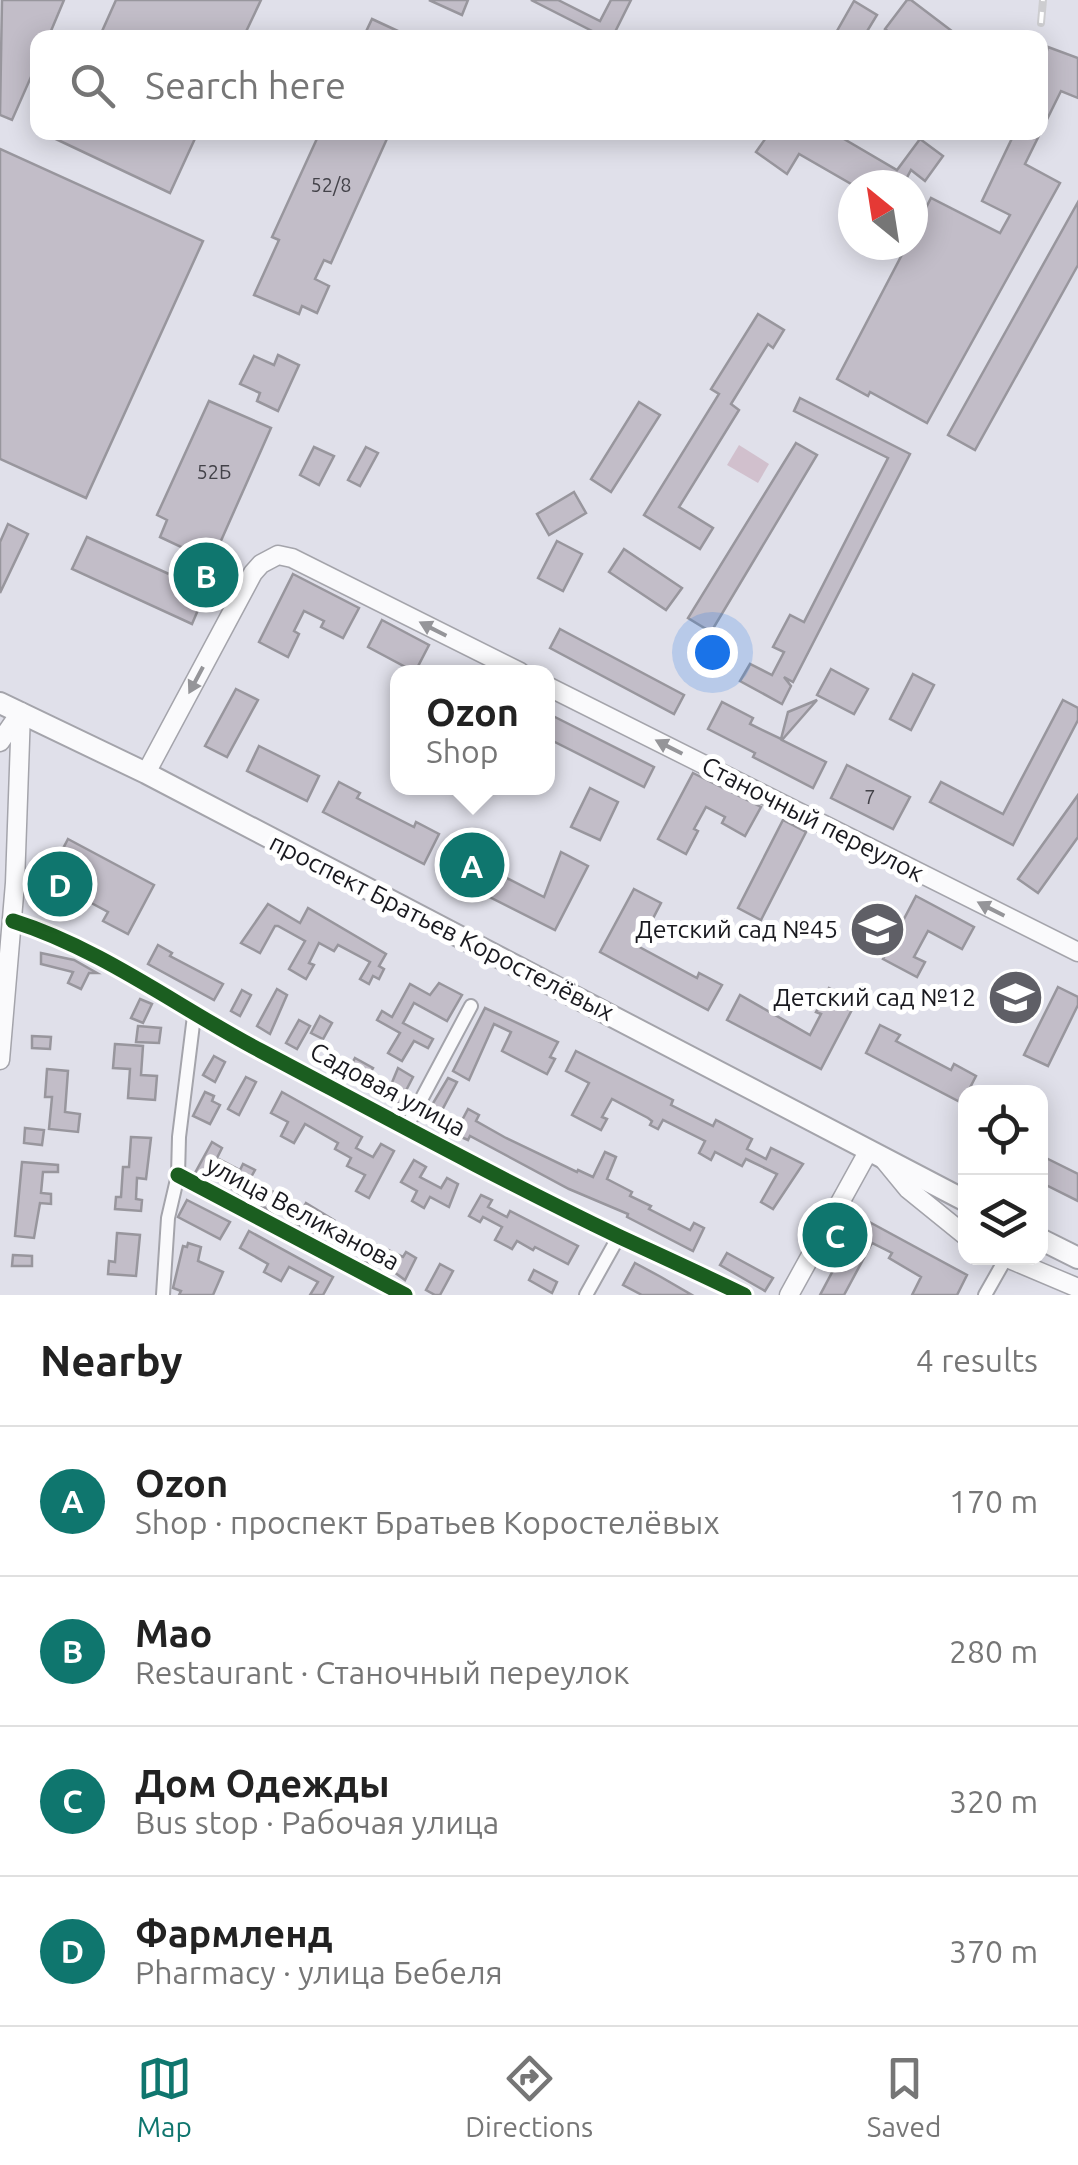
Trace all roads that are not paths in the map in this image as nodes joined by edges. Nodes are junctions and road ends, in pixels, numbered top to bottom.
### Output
1 (506, 665) edge
2 (555, 690) edge
3 (0, 703) edge
4 (20, 712) junction
5 (0, 742) edge
6 (146, 772) junction
7 (13, 921) junction
8 (1078, 952) edge
9 (471, 1006) dead end
10 (194, 1016) junction
11 (0, 1060) edge
12 (406, 1128) junction
13 (875, 1153) junction
14 (178, 1175) junction
15 (958, 1197) edge
16 (940, 1217) junction
17 (958, 1230) edge
18 (619, 1236) junction
19 (1048, 1243) edge
20 (1071, 1254) edge
21 (1002, 1265) edge
22 (1023, 1265) edge
23 (1078, 1288) edge
24 (162, 1295) edge
25 (405, 1295) edge
26 (586, 1295) edge
27 (744, 1295) edge
28 (789, 1295) edge
29 (985, 1295) edge

1 -> 6 main road
8 -> 2 main road, Станочный переулок
3 - 4 main road, проспект Братьев Коростелёвых
4 - 5 main road
4 - 6 main road, проспект Братьев Коростелёвых
4 - 7 main road
6 - 13 main road, проспект Братьев Коростелёвых
7 - 10 street, Садовая улица
7 - 11 main road
9 - 12 street
10 - 12 street, Садовая улица
10 - 14 street
12 - 18 street, Садовая улица
13 - 15 main road, проспект Братьев Коростелёвых
13 - 16 main road, проспект Братьев Коростелёвых
13 - 28 main road
14 - 24 street
14 - 25 street, улица Великанова
15 - 16 main road
16 - 17 main road, проспект Братьев Коростелёвых
18 - 26 street
18 - 27 street, Садовая улица
19 - 20 main road
21 - 29 street
22 - 23 main road

